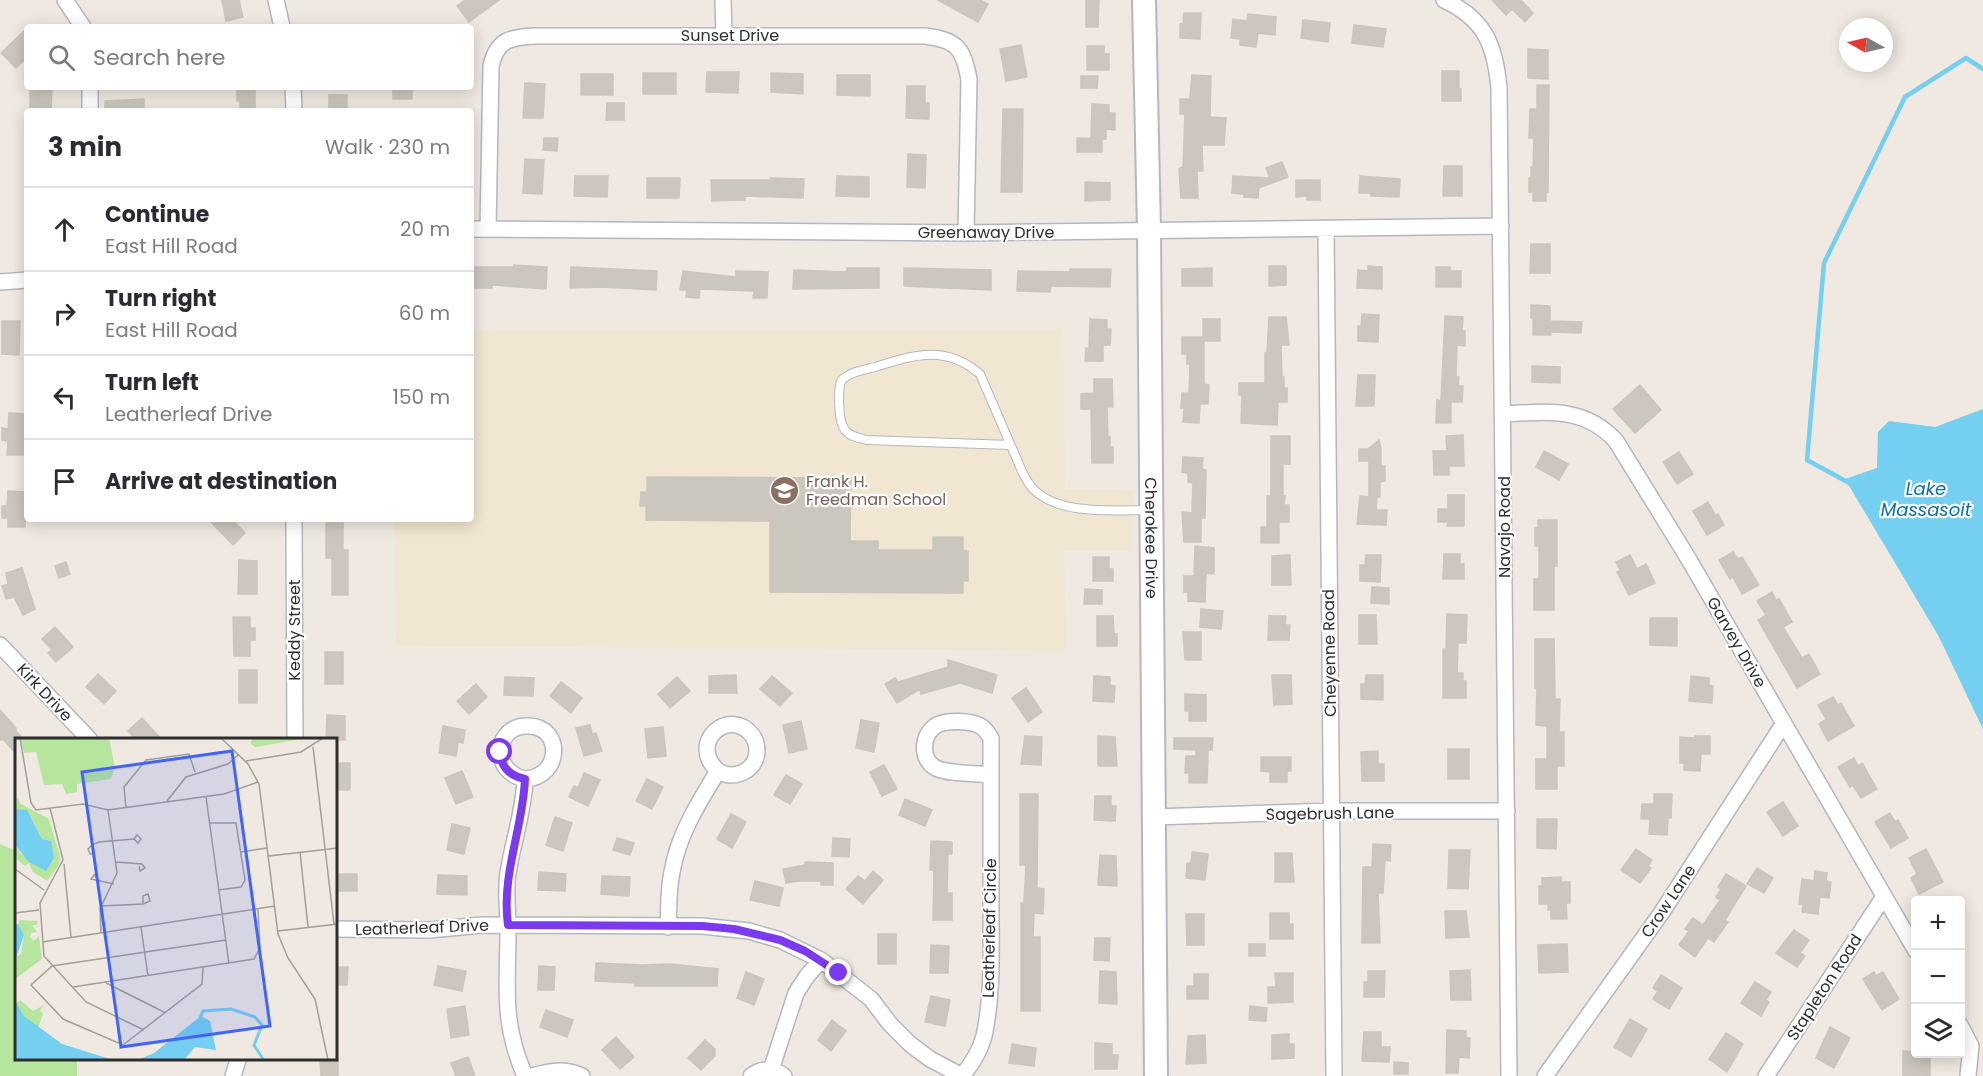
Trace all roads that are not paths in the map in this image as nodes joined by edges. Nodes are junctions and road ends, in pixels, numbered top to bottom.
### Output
1 (65, 0) edge
2 (276, 0) edge
3 (723, 0) edge
4 (1144, 0) edge
5 (1444, 0) edge
6 (81, 24) edge
7 (281, 24) edge
8 (724, 35) junction
9 (90, 90) edge
10 (293, 90) edge
11 (90, 108) edge
12 (294, 108) edge
13 (1501, 226) junction
14 (474, 229) edge
15 (488, 229) junction
16 (1326, 229) junction
17 (1149, 230) junction
18 (966, 233) junction
19 (24, 280) edge
20 (0, 282) edge
21 (1503, 414) junction
22 (1010, 445) junction
23 (1152, 510) junction
24 (294, 522) edge
25 (0, 645) edge
26 (1784, 723) junction
27 (88, 738) edge
28 (295, 738) edge
29 (718, 771) dead end
30 (991, 775) junction
31 (525, 779) dead end
32 (1331, 811) junction
33 (1507, 811) junction
34 (1154, 817) junction
35 (1883, 898) junction
36 (508, 925) junction
37 (668, 927) junction
38 (338, 929) edge
39 (1915, 950) edge
40 (821, 960) junction
41 (1965, 1035) edge
42 (237, 1061) edge
43 (777, 1073) edge
44 (233, 1076) edge
45 (525, 1076) edge
46 (532, 1076) edge
47 (582, 1076) edge
48 (751, 1076) edge
49 (962, 1076) edge
50 (1156, 1076) edge
51 (1334, 1076) edge
52 (1509, 1076) edge
53 (1545, 1076) edge
54 (1766, 1076) edge
55 (1968, 1076) edge

1 - 6 street
2 - 7 street
3 - 8 street
4 - 17 street, Cherokee Drive
5 - 13 street, Navajo Road
8 - 15 street, Sunset Drive
8 - 18 street, Sunset Drive
9 - 11 street
10 - 12 street
13 - 16 street, Greenaway Drive
13 - 21 street, Navajo Road
14 - 15 street, Greenaway Drive
15 - 18 street, Greenaway Drive
16 - 17 street, Greenaway Drive
16 - 32 street, Cheyenne Road
17 - 18 street, Greenaway Drive
17 - 23 street, Cherokee Drive
19 - 20 street
21 - 26 street, Garvey Drive
21 - 33 street, Navajo Road
22 - 22 lane
22 - 23 lane
23 - 34 street, Cherokee Drive
24 - 28 street, Keddy Street
25 - 27 street, Kirk Drive
26 - 35 street, Garvey Drive
26 - 53 street, Crow Lane
29 - 37 street
30 - 30 street, Leatherleaf Circle
30 - 49 street, Leatherleaf Circle
31 - 36 street
32 - 33 street, Sagebrush Lane
32 - 34 street, Sagebrush Lane
32 - 51 street, Cheyenne Road
33 - 52 street, Navajo Road
34 - 50 street, Cherokee Drive
35 - 39 street, Garvey Drive
35 - 54 street, Stapleton Road
36 - 37 street, Leatherleaf Drive
36 - 38 street, Leatherleaf Drive
36 - 45 street
37 - 40 street, Leatherleaf Drive
40 - 43 street
40 - 49 street, Leatherleaf Drive
41 - 55 street
42 - 44 street
43 - 48 street
46 - 47 street

